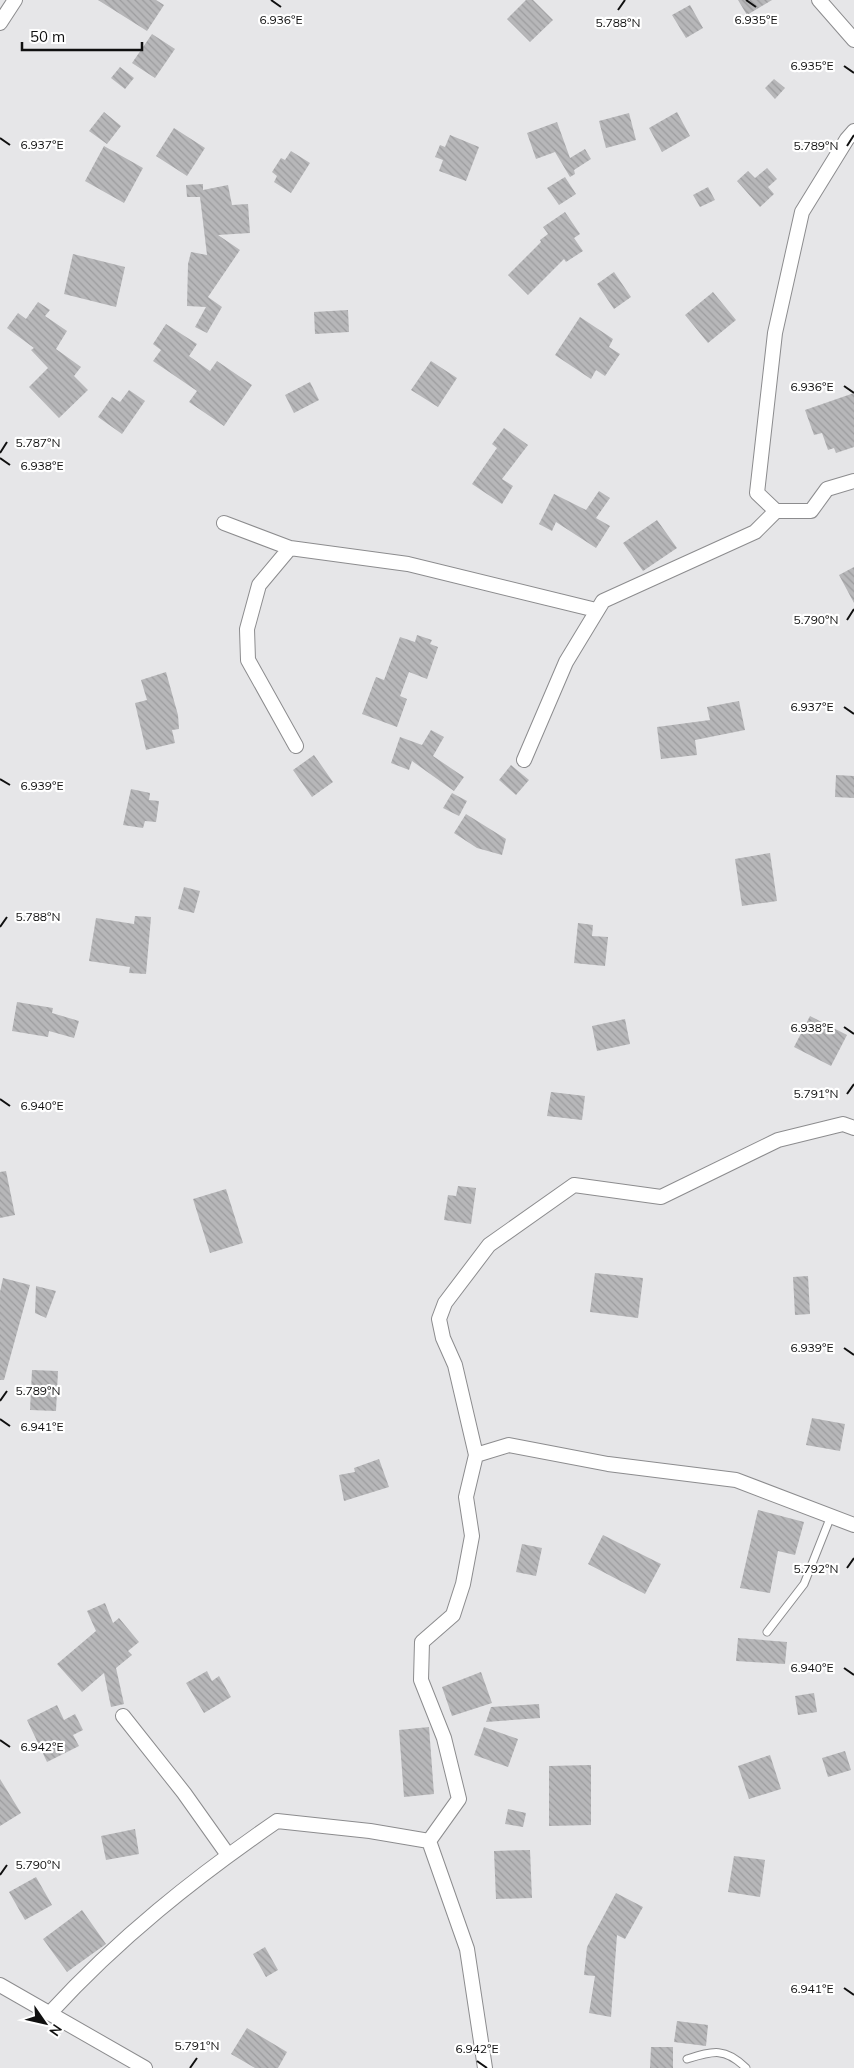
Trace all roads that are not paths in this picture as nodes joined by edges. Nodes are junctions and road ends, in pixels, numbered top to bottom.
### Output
1 (16, 0) edge
2 (819, 0) edge
3 (0, 23) edge
4 (854, 40) edge
5 (854, 131) edge
6 (853, 485) edge
7 (776, 511) junction
8 (224, 523) dead end
9 (290, 548) junction
10 (596, 610) junction
11 (296, 746) dead end
12 (524, 760) dead end
13 (854, 1128) edge
14 (476, 1454) junction
15 (831, 1516) junction
16 (854, 1525) edge
17 (767, 1632) dead end
18 (123, 1716) dead end
19 (429, 1841) junction
20 (228, 1855) junction
21 (0, 1985) edge
22 (50, 2013) junction
23 (687, 2059) dead end
24 (146, 2068) edge
25 (485, 2068) edge
26 (746, 2068) edge

1 - 3 street
2 - 4 street
5 - 7 street
6 - 7 street
7 - 10 street
8 - 9 street
9 - 10 street
9 - 11 street
10 - 12 street
13 - 14 street
14 - 15 street
14 - 19 street
15 - 16 street
15 - 17 lane
18 - 20 street
19 - 20 street
19 - 25 street
20 - 22 street
21 - 22 street
22 - 24 street
23 - 26 lane

